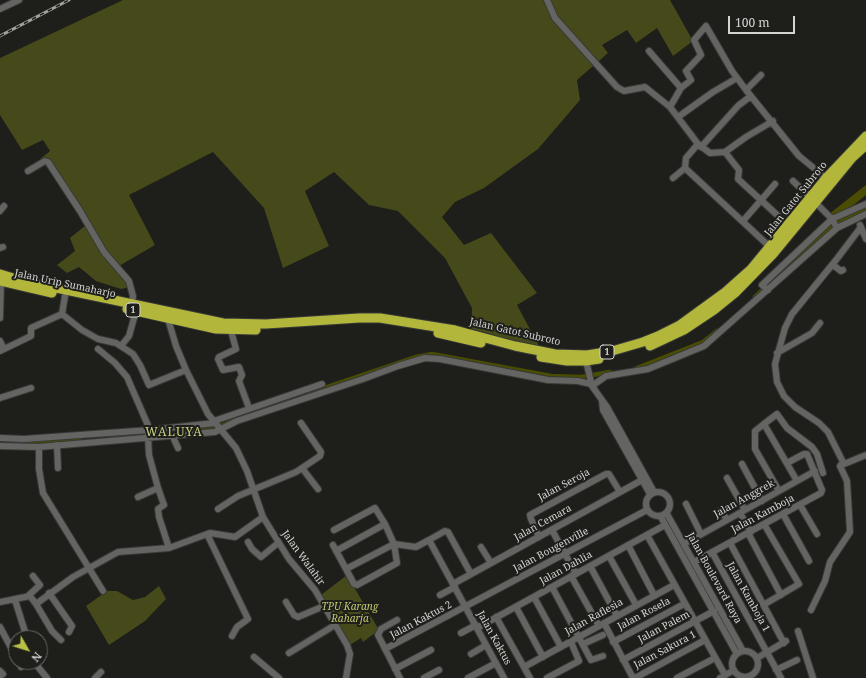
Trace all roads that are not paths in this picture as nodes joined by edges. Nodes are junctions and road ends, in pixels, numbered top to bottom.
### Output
1 (19, 0) edge
2 (547, 0) edge
3 (12, 2) edge
4 (0, 10) edge
5 (649, 51) dead end
6 (761, 75) dead end
7 (737, 78) junction
8 (681, 88) junction
9 (746, 90) junction
10 (751, 96) junction
11 (670, 107) junction
12 (678, 116) junction
13 (773, 121) junction
14 (866, 136) edge
15 (866, 144) edge
16 (699, 146) junction
17 (725, 152) junction
18 (685, 168) junction
19 (28, 171) dead end
20 (673, 178) dead end
21 (826, 178) junction
22 (793, 181) dead end
23 (775, 184) dead end
24 (813, 200) junction
25 (760, 201) junction
26 (866, 204) edge
27 (866, 214) edge
28 (856, 218) junction
29 (743, 221) junction
30 (834, 223) junction
31 (788, 225) junction
32 (861, 227) junction
33 (866, 239) edge
34 (770, 247) junction
35 (833, 265) junction
36 (844, 270) dead end
37 (0, 278) edge
38 (766, 288) junction
39 (65, 296) junction
40 (134, 307) junction
41 (62, 314) junction
42 (0, 318) edge
43 (168, 319) junction
44 (820, 322) dead end
45 (266, 327) junction
46 (231, 331) junction
47 (0, 341) edge
48 (121, 346) junction
49 (98, 349) dead end
50 (2, 350) edge
51 (777, 353) junction
52 (586, 361) junction
53 (186, 370) junction
54 (591, 383) junction
55 (322, 384) dead end
56 (31, 388) dead end
57 (0, 398) edge
58 (602, 401) junction
59 (249, 408) junction
60 (257, 409) junction
61 (236, 417) junction
62 (301, 423) dead end
63 (764, 424) junction
64 (218, 425) junction
65 (148, 433) junction
66 (173, 437) junction
67 (0, 438) edge
68 (57, 445) junction
69 (0, 446) edge
70 (39, 447) junction
71 (178, 448) dead end
72 (866, 454) edge
73 (787, 463) junction
74 (742, 464) dead end
75 (844, 464) junction
76 (58, 468) dead end
77 (302, 468) junction
78 (815, 471) junction
79 (823, 473) dead end
80 (727, 478) dead end
81 (642, 480) junction
82 (797, 481) junction
83 (158, 488) junction
84 (318, 489) dead end
85 (254, 490) junction
86 (779, 491) junction
87 (620, 492) junction
88 (652, 493) junction
89 (138, 496) dead end
90 (762, 500) junction
91 (686, 504) dead end
92 (800, 505) junction
93 (218, 509) dead end
94 (647, 510) junction
95 (721, 510) dead end
96 (742, 512) junction
97 (783, 514) junction
98 (664, 515) junction
99 (263, 517) junction
100 (727, 520) junction
101 (385, 524) junction
102 (665, 524) junction
103 (764, 524) junction
104 (334, 530) dead end
105 (552, 530) junction
106 (749, 532) junction
107 (207, 534) junction
108 (701, 534) junction
109 (816, 534) dead end
110 (647, 535) junction
111 (539, 537) junction
112 (429, 540) junction
113 (248, 542) dead end
114 (278, 543) junction
115 (730, 543) junction
116 (394, 544) junction
117 (684, 544) junction
118 (333, 545) dead end
119 (628, 545) junction
120 (481, 547) dead end
121 (169, 548) junction
122 (336, 551) junction
123 (712, 552) junction
124 (565, 554) junction
125 (609, 556) junction
126 (809, 561) dead end
127 (694, 562) junction
128 (491, 563) junction
129 (590, 566) junction
130 (88, 568) junction
131 (346, 569) junction
132 (471, 574) junction
133 (574, 575) junction
134 (33, 576) dead end
135 (454, 585) junction
136 (674, 585) junction
137 (552, 587) junction
138 (104, 591) dead end
139 (49, 593) junction
140 (653, 593) dead end
141 (440, 595) dead end
142 (781, 595) junction
143 (28, 596) junction
144 (534, 597) junction
145 (15, 600) junction
146 (0, 602) edge
147 (286, 602) dead end
148 (36, 604) junction
149 (635, 604) dead end
150 (684, 604) junction
151 (764, 604) junction
152 (324, 606) junction
153 (465, 607) junction
154 (516, 607) junction
155 (811, 610) dead end
156 (714, 611) junction
157 (616, 614) dead end
158 (496, 617) junction
159 (397, 620) dead end
160 (694, 622) junction
161 (335, 625) junction
162 (601, 625) junction
163 (476, 627) junction
164 (0, 628) edge
165 (24, 630) edge
166 (798, 631) dead end
167 (69, 632) dead end
168 (460, 633) dead end
169 (603, 635) dead end
170 (232, 636) dead end
171 (580, 637) junction
172 (61, 640) dead end
173 (705, 640) junction
174 (8, 642) edge
175 (571, 642) junction
176 (613, 642) junction
177 (584, 644) junction
178 (486, 645) junction
179 (561, 647) junction
180 (385, 650) junction
181 (431, 650) dead end
182 (766, 652) junction
183 (290, 653) dead end
184 (740, 653) junction
185 (471, 654) dead end
186 (603, 656) dead end
187 (254, 657) dead end
188 (542, 657) junction
189 (715, 658) junction
190 (757, 658) junction
191 (623, 660) junction
192 (797, 660) dead end
193 (496, 663) junction
194 (524, 667) junction
195 (395, 669) junction
196 (40, 670) edge
197 (439, 670) dead end
198 (734, 670) junction
199 (776, 670) junction
200 (101, 672) dead end
201 (753, 676) edge
202 (428, 677) edge
203 (722, 677) edge
204 (47, 678) edge
205 (95, 678) edge
206 (279, 678) edge
207 (346, 678) edge
208 (400, 678) edge
209 (468, 678) edge
210 (504, 678) edge
211 (530, 678) edge
212 (547, 678) edge
213 (634, 678) edge
214 (677, 678) edge
215 (781, 678) edge
216 (813, 678) edge

1 - 3 street
2 - 11 street
3 - 4 street
5 - 8 street
6 - 9 street
7 - 8 street
7 - 9 street
7 - 12 street
8 - 11 street
9 - 10 street
10 - 13 street
10 - 16 street
11 - 12 street
12 - 16 street
13 - 17 street
13 - 21 street
14 - 21 highway, Jalan Gatot Subroto / 1
15 - 24 highway, Jalan Gatot Subroto / 1
16 - 17 street
16 - 18 street
17 - 25 street
18 - 20 street
18 - 29 street
19 - 40 street
21 - 24 highway, Jalan Gatot Subroto / 1
22 - 24 street
23 - 25 street
24 - 30 street
24 - 31 highway, Jalan Gatot Subroto / 1
24 - 52 highway, Jalan Gatot Subroto / 1
25 - 29 street
25 - 31 street
26 - 30 street
27 - 28 street
28 - 30 street
28 - 32 street
29 - 34 street
30 - 38 street
30 - 38 street
31 - 34 highway, Jalan Gatot Subroto / 1
32 - 33 street
32 - 35 street
34 - 45 highway, Jalan Gatot Subroto / 1
35 - 36 street
35 - 51 street
37 - 39 highway, Jalan Urip Sumaharjo / 1
37 - 40 highway, Jalan Urip Sumaharjo / 1
37 - 42 street
38 - 54 street
39 - 40 highway, Jalan Urip Sumaharjo / 1
39 - 41 street
40 - 43 highway, Jalan Urip Sumaharjo / 1
40 - 45 highway, Jalan Urip Sumaharjo / 1
40 - 48 street
41 - 48 street
41 - 50 street
43 - 46 highway, Jalan Urip Sumaharjo / 1
43 - 53 street, Jalan Walahir
44 - 51 street
45 - 46 highway, Jalan Urip Sumaharjo / 1
45 - 52 highway, Jalan Gatot Subroto / 1
46 - 59 street
47 - 50 street
48 - 53 street
49 - 65 street
51 - 75 street
52 - 54 street
53 - 64 street, Jalan Walahir
54 - 58 street
54 - 60 street
55 - 60 street
56 - 57 street
58 - 81 street
58 - 88 street
59 - 60 street
59 - 61 street
60 - 61 street
61 - 64 street
61 - 64 street
62 - 77 street
63 - 73 street
63 - 79 street
63 - 86 street
64 - 65 street
64 - 66 street
64 - 85 street, Jalan Walahir
65 - 66 street
65 - 67 street
65 - 68 street
65 - 83 street
66 - 71 street
68 - 70 street
68 - 76 street
69 - 70 street
70 - 130 street
72 - 75 street
73 - 78 street
73 - 82 street
74 - 90 street
75 - 155 street
77 - 84 street
77 - 85 street
78 - 82 street, Jalan Anggrek
78 - 92 street, Jalan Kamboja
80 - 96 street
81 - 87 street, Jalan Cemara
81 - 88 street
82 - 86 street, Jalan Anggrek
83 - 89 street
83 - 121 street
85 - 93 street
85 - 99 street, Jalan Walahir
86 - 90 street, Jalan Anggrek
87 - 105 street, Jalan Cemara
87 - 111 street, Jalan Seroja
88 - 94 street
88 - 98 street
90 - 96 street, Jalan Anggrek
91 - 108 street
92 - 97 street, Jalan Kamboja
92 - 109 street
94 - 98 street
94 - 124 street, Jalan Bougenville
95 - 100 street
96 - 100 street, Jalan Anggrek
96 - 106 street
97 - 103 street, Jalan Kamboja
97 - 126 street
98 - 102 street, Jalan Boulevard Raya
98 - 117 street, Jalan Boulevard Raya
99 - 107 street
99 - 114 street, Jalan Walahir
100 - 108 street, Jalan Anggrek
101 - 104 street
101 - 116 street
101 - 122 street
102 - 110 street, Jalan Dahlia
102 - 156 street, Jalan Boulevard Raya
103 - 106 street, Jalan Kamboja
103 - 142 street
105 - 111 street, Jalan Cemara
105 - 124 street
106 - 115 street, Jalan Kamboja
106 - 142 street
107 - 121 street
107 - 170 street
108 - 117 street, Jalan Anggrek
110 - 119 street, Jalan Dahlia
110 - 136 street
111 - 128 street, Jalan Cemara
112 - 116 street
112 - 132 street
112 - 135 street, Jalan Kaktus
113 - 114 street
114 - 152 street, Jalan Walahir
115 - 123 street, Jalan Kamboja
115 - 151 street
116 - 131 street
116 - 131 street
117 - 127 street, Jalan Boulevard Raya
118 - 122 street
119 - 125 street, Jalan Dahlia
119 - 140 street
120 - 128 street
121 - 130 street
122 - 131 street
123 - 127 street, Jalan Kamboja
123 - 182 street, Jalan Kamboja 1
124 - 133 street
124 - 153 street, Jalan Bougenville
125 - 129 street, Jalan Dahlia
125 - 149 street
127 - 184 street, Jalan Boulevard Raya
128 - 132 street, Jalan Cemara
129 - 133 street, Jalan Dahlia
129 - 157 street
130 - 138 street
130 - 139 street
132 - 135 street, Jalan Cemara
133 - 137 street, Jalan Dahlia
133 - 162 street
134 - 143 street
135 - 141 street, Jalan Cemara
135 - 153 street, Jalan Kaktus
136 - 150 street
136 - 162 street, Jalan Raflesia
137 - 144 street, Jalan Dahlia
137 - 171 street
139 - 148 street
139 - 167 street
142 - 151 street
143 - 145 street
143 - 148 street
144 - 154 street, Jalan Dahlia
144 - 179 street
145 - 146 street
145 - 165 street
147 - 152 street
148 - 172 street
150 - 160 street
150 - 176 street, Jalan Rosela
151 - 182 street
152 - 161 street, Jalan Walahir
153 - 163 street, Jalan Kaktus
153 - 180 street, Jalan Kaktus 2
154 - 158 street, Jalan Dahlia
154 - 188 street
156 - 160 street, Jalan Palem
156 - 184 street, Jalan Boulevard Raya
158 - 163 street, Jalan Dahlia
158 - 194 street
159 - 180 street
160 - 173 street
160 - 191 street, Jalan Palem
161 - 183 street
161 - 207 street, Jalan Walahir
162 - 171 street, Jalan Raflesia
162 - 176 street
163 - 168 street, Jalan Dahlia
163 - 178 street, Jalan Kaktus
164 - 174 street
166 - 216 street
169 - 177 street
171 - 175 street, Jalan Raflesia
171 - 177 street
173 - 189 street
173 - 213 street, Jalan Sakura 1
175 - 179 street, Jalan Raflesia
175 - 212 street
176 - 191 street
177 - 186 street
178 - 185 street
178 - 193 street, Jalan Kaktus
179 - 188 street, Jalan Raflesia
180 - 195 street
181 - 195 street
182 - 190 street
182 - 199 street, Jalan Kamboja 1
184 - 190 street
184 - 198 street
187 - 206 street
188 - 194 street, Jalan Raflesia
189 - 203 street
189 - 214 street
190 - 201 street
191 - 213 street
192 - 199 street
193 - 209 street
193 - 210 street, Jalan Kaktus
194 - 211 street
195 - 208 street
196 - 204 street
197 - 202 street
198 - 201 street
198 - 203 street
199 - 215 street, Jalan Kamboja 1
200 - 205 street

